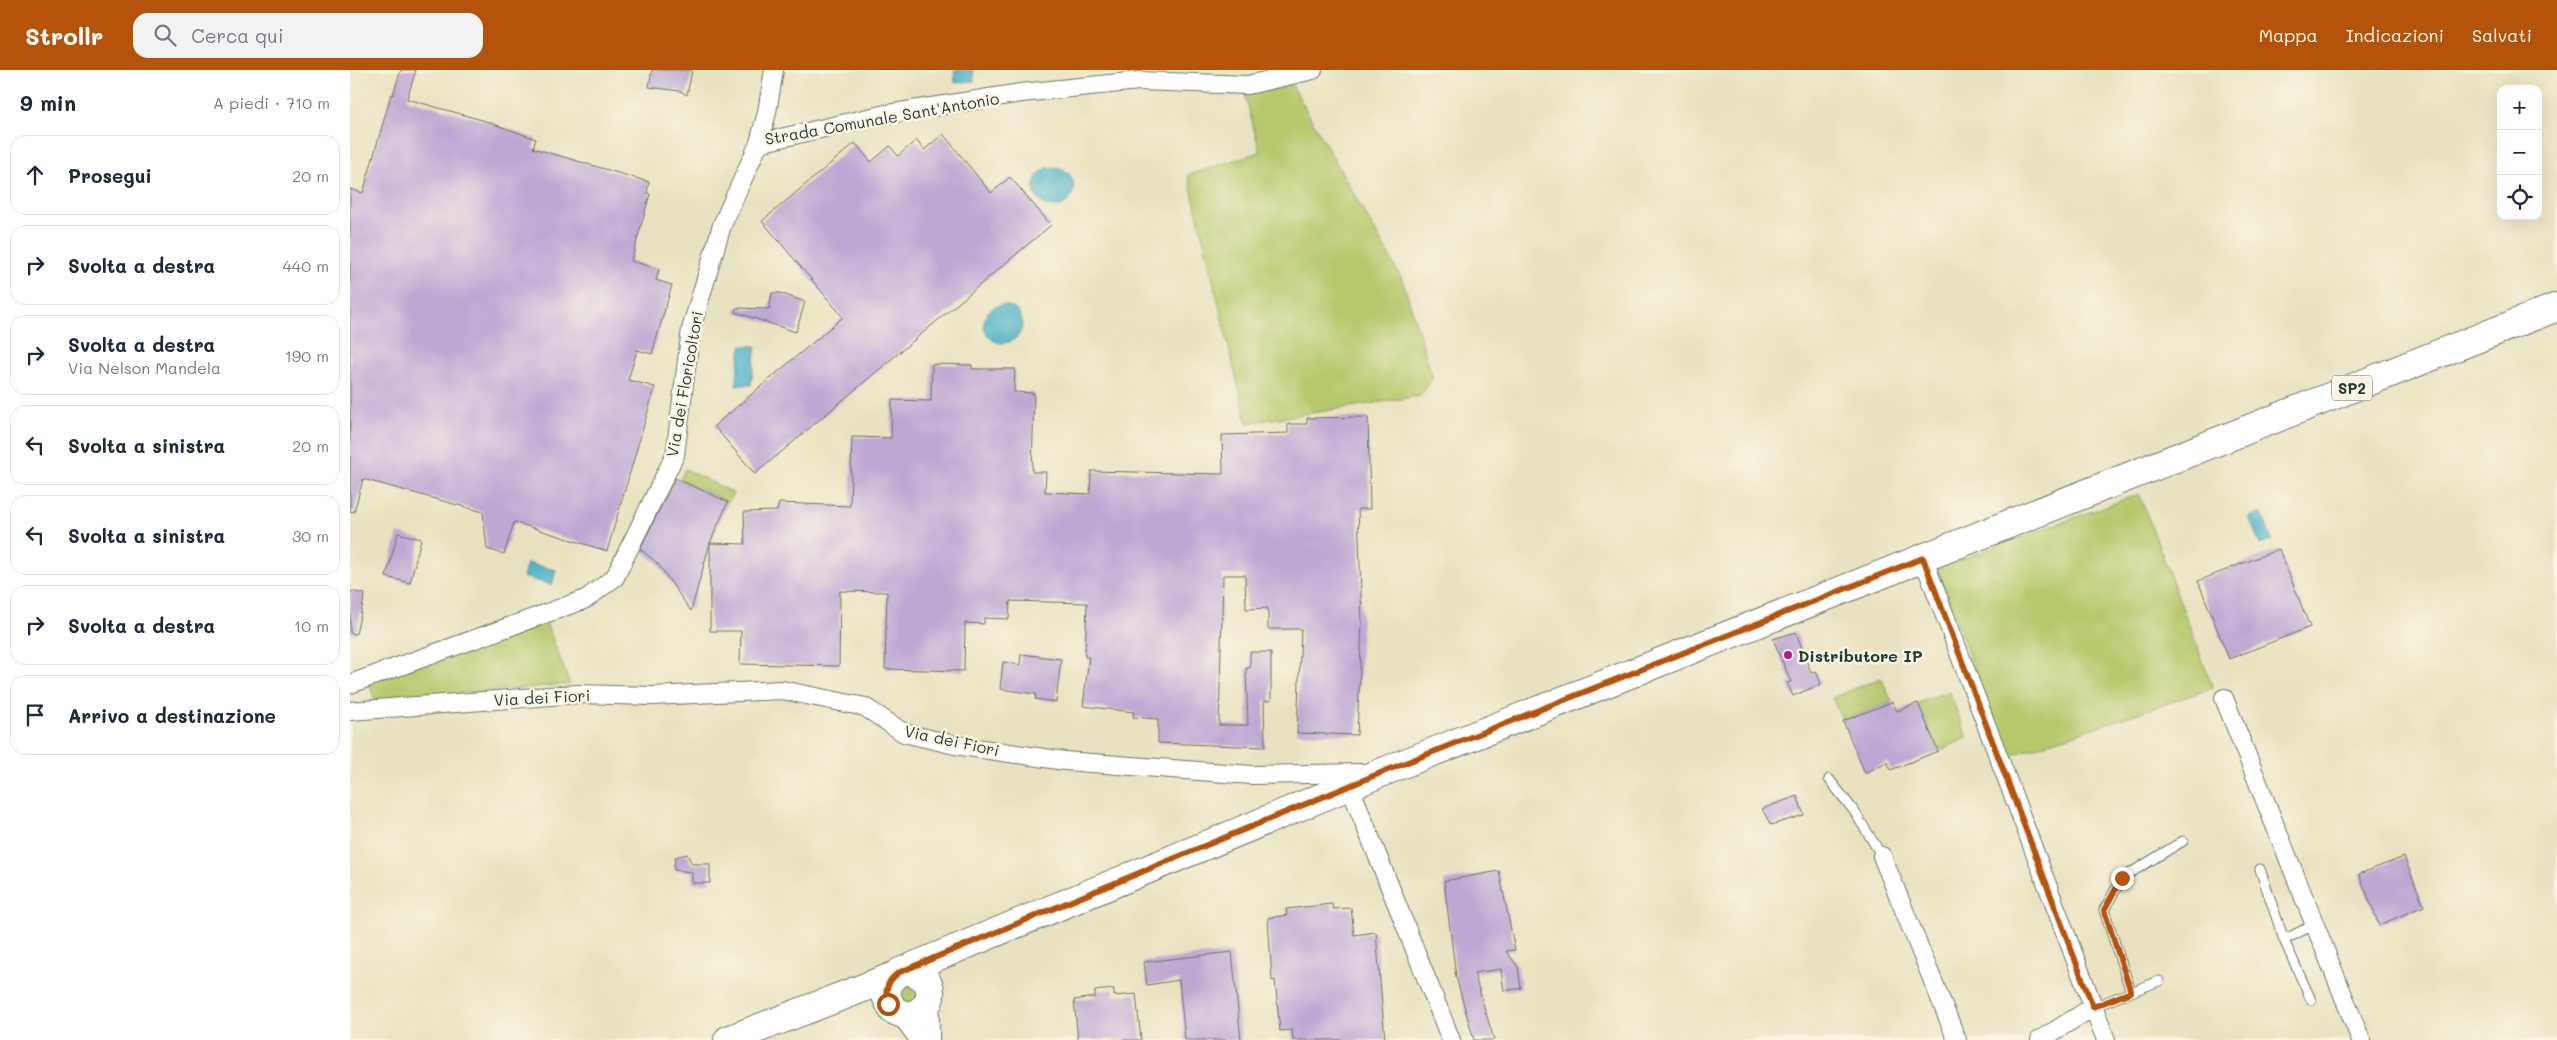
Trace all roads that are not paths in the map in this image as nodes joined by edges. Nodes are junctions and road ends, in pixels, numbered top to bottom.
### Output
1 (774, 70) edge
2 (1313, 70) edge
3 (759, 143) junction
4 (2557, 307) edge
5 (1923, 558) junction
6 (350, 684) edge
7 (2224, 698) dead end
8 (350, 711) edge
9 (1382, 773) junction
10 (1829, 779) dead end
11 (1350, 786) junction
12 (2183, 841) dead end
13 (1882, 856) joint
14 (2260, 869) dead end
15 (2315, 924) junction
16 (2284, 940) junction
17 (2159, 981) dead end
18 (915, 983) junction
19 (2131, 992) junction
20 (840, 996) junction
21 (2311, 1000) dead end
22 (2093, 1007) junction
23 (894, 1009) junction
24 (728, 1040) edge
25 (919, 1040) edge
26 (930, 1040) edge
27 (1451, 1040) edge
28 (1957, 1040) edge
29 (2040, 1040) edge
30 (2106, 1040) edge
31 (2361, 1040) edge

1 - 3 street, Strada Comunale Sant'Antonio
2 - 3 street, Strada Comunale Sant'Antonio
3 - 6 street, Via dei Floricoltori
4 - 5 main road, SP2
5 - 9 main road, SP2
5 - 22 street
7 - 15 street
8 - 9 street, Via dei Fiori
9 - 11 main road, SP2
10 - 13 lane
11 - 18 main road, SP2
11 - 27 street
12 - 19 lane
13 - 28 street
14 - 16 lane
15 - 16 lane
15 - 31 street
16 - 21 lane
17 - 19 lane
18 - 20 main road, SP2
18 - 23 main road
18 - 23 main road
18 - 26 street
19 - 22 lane
20 - 23 main road
20 - 24 main road, SP2
22 - 29 street
22 - 30 street
23 - 25 street

